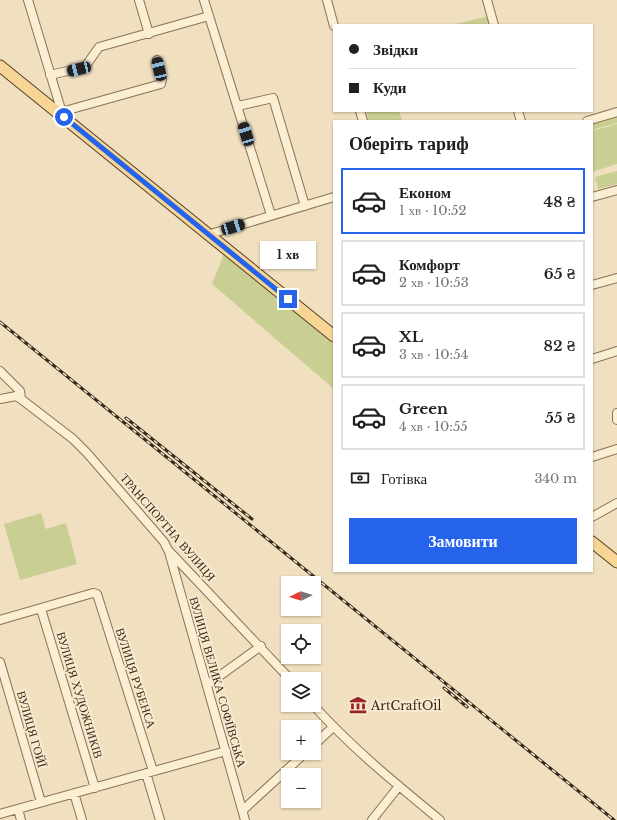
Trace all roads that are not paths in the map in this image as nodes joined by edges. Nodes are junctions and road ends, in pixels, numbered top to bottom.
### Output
1 (28, 0) edge
2 (139, 0) edge
3 (204, 0) edge
4 (327, 0) edge
5 (487, 0) edge
6 (209, 16) junction
7 (333, 24) edge
8 (494, 24) edge
9 (149, 34) junction
10 (157, 60) dead end
11 (0, 66) edge
12 (50, 75) junction
13 (238, 106) junction
14 (617, 112) edge
15 (62, 114) junction
16 (590, 120) edge
17 (617, 190) edge
18 (333, 197) edge
19 (593, 197) edge
20 (305, 206) junction
21 (271, 215) junction
22 (207, 235) junction
23 (617, 278) edge
24 (593, 285) edge
25 (333, 335) edge
26 (617, 352) edge
27 (593, 359) edge
28 (0, 371) edge
29 (0, 399) edge
30 (21, 399) junction
31 (617, 413) edge
32 (617, 420) edge
33 (617, 449) edge
34 (593, 457) edge
35 (617, 503) edge
36 (593, 516) edge
37 (593, 543) edge
38 (168, 550) junction
39 (617, 562) edge
40 (41, 608) junction
41 (0, 620) edge
42 (261, 646) junction
43 (0, 662) edge
44 (284, 672) edge
45 (207, 685) junction
46 (319, 712) edge
47 (333, 727) junction
48 (321, 738) edge
49 (226, 751) junction
50 (297, 760) edge
51 (150, 772) junction
52 (399, 786) junction
53 (95, 788) junction
54 (74, 793) junction
55 (41, 802) junction
56 (18, 809) junction
57 (243, 810) junction
58 (0, 814) edge
59 (21, 820) edge
60 (82, 820) edge
61 (160, 820) edge
62 (245, 820) edge
63 (372, 820) edge
64 (440, 820) edge

1 - 12 street
2 - 9 street
3 - 6 street
4 - 7 street
5 - 8 street
6 - 9 street
6 - 13 street
9 - 12 street
10 - 15 street
11 - 15 main road
12 - 15 street
13 - 20 street
13 - 21 street
14 - 16 street
15 - 22 main road
17 - 19 street
18 - 20 street
20 - 21 street
21 - 22 street
22 - 25 main road
23 - 24 street
26 - 27 street
28 - 30 street, ТРАНСПОРТНА ВУЛИЦЯ
29 - 30 street
30 - 38 street, ТРАНСПОРТНА ВУЛИЦЯ
31 - 32 street
33 - 34 street
35 - 36 street
37 - 39 main road
38 - 42 street, ТРАНСПОРТНА ВУЛИЦЯ
38 - 45 street, ВУЛИЦЯ ВЕЛИКА СОФІЇВСЬКА
40 - 41 street
40 - 51 street, ВУЛИЦЯ РУБЕНСА
40 - 53 street, ВУЛИЦЯ ХУДОЖНИКІВ
42 - 44 street, ТРАНСПОРТНА ВУЛИЦЯ
42 - 45 street
43 - 55 street, ВУЛИЦЯ ГОЙЇ
45 - 49 street, ВУЛИЦЯ ВЕЛИКА СОФІЇВСЬКА
46 - 47 street
47 - 48 street
47 - 52 street
49 - 51 street
49 - 57 street, ВУЛИЦЯ ВЕЛИКА СОФІЇВСЬКА
50 - 57 street
51 - 53 street
51 - 61 street, ВУЛИЦЯ РУБЕНСА
52 - 63 street
52 - 64 street
53 - 54 street
54 - 55 street
54 - 60 street
55 - 56 street
56 - 58 street
56 - 59 street
57 - 62 street, ВУЛИЦЯ ВЕЛИКА СОФІЇВСЬКА

